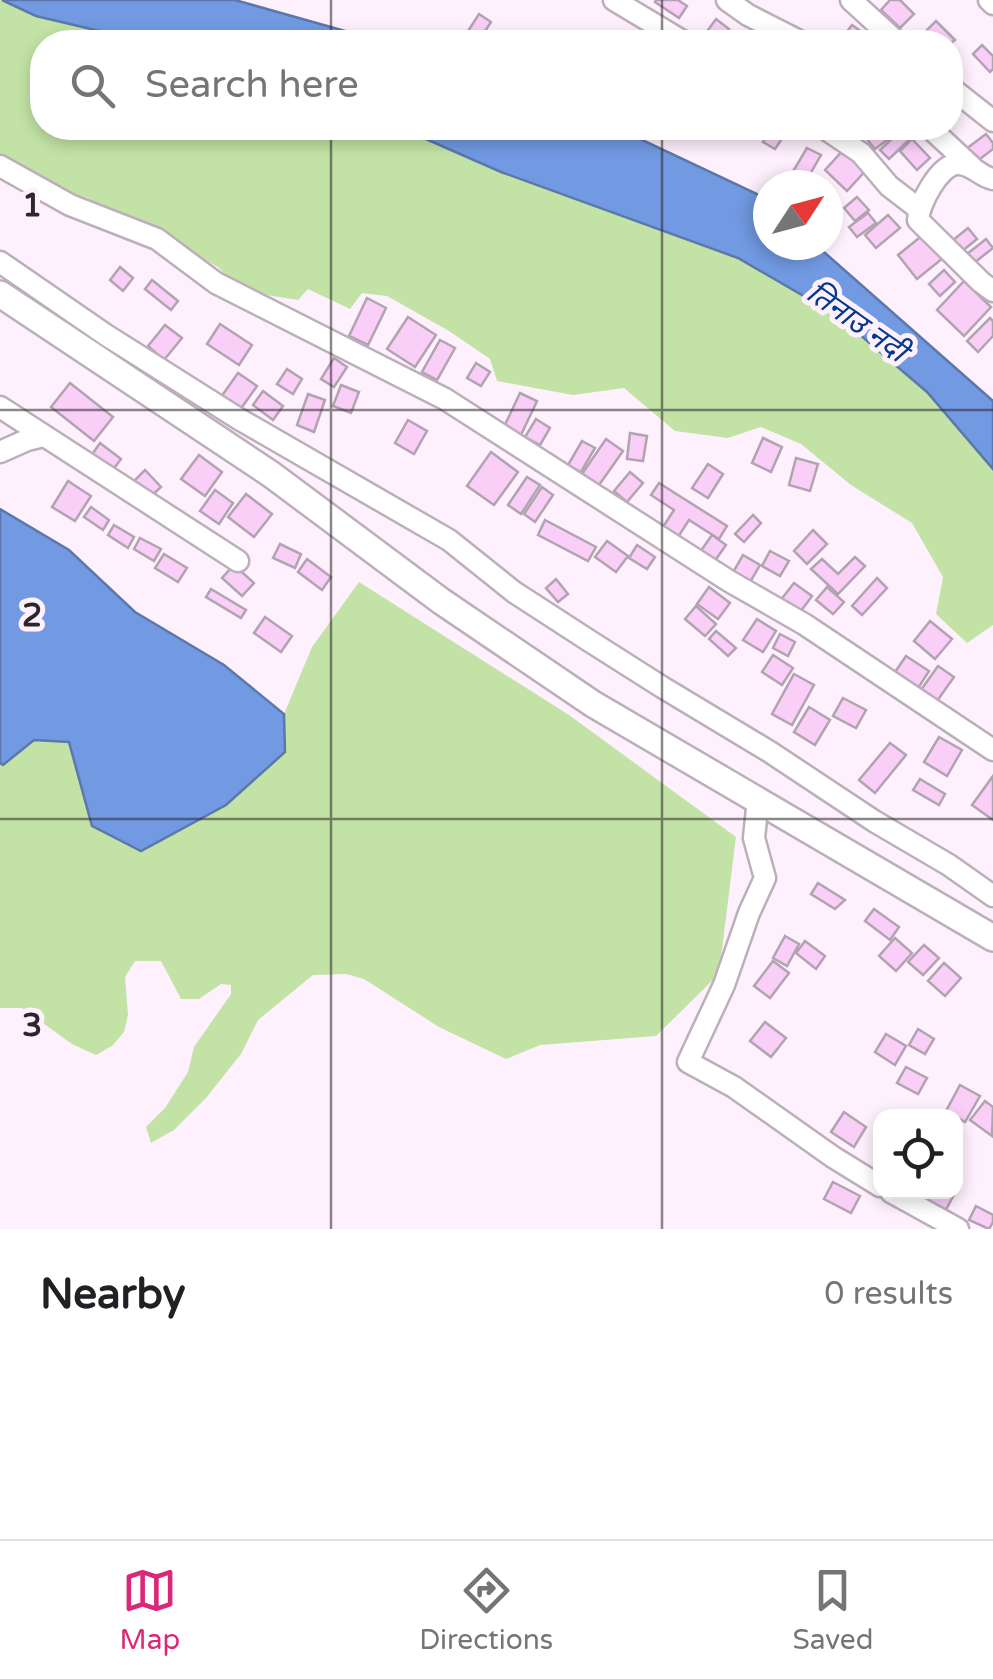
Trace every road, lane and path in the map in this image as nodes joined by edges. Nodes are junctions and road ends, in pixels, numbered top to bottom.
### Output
1 (614, 0) edge
2 (727, 0) edge
3 (852, 0) edge
4 (664, 30) edge
5 (778, 30) edge
6 (884, 30) edge
7 (963, 97) edge
8 (993, 121) edge
9 (842, 140) edge
10 (943, 140) edge
11 (0, 166) edge
12 (974, 168) junction
13 (993, 179) edge
14 (918, 209) junction
15 (0, 262) edge
16 (993, 291) edge
17 (0, 294) edge
18 (0, 407) edge
19 (44, 436) junction
20 (0, 452) edge
21 (238, 562) dead end
22 (993, 750) edge
23 (758, 799) junction
24 (993, 896) edge
25 (993, 938) edge
26 (873, 1182) edge
27 (904, 1199) edge
28 (958, 1229) edge

1 - 4 street
2 - 5 street
3 - 6 street
7 - 8 street
9 - 14 street
10 - 12 street
11 - 22 street
12 - 13 street
12 - 14 street
14 - 16 street
15 - 24 street
17 - 23 street
18 - 19 street
19 - 20 street
19 - 21 street
23 - 25 street
23 - 26 street
27 - 28 street

